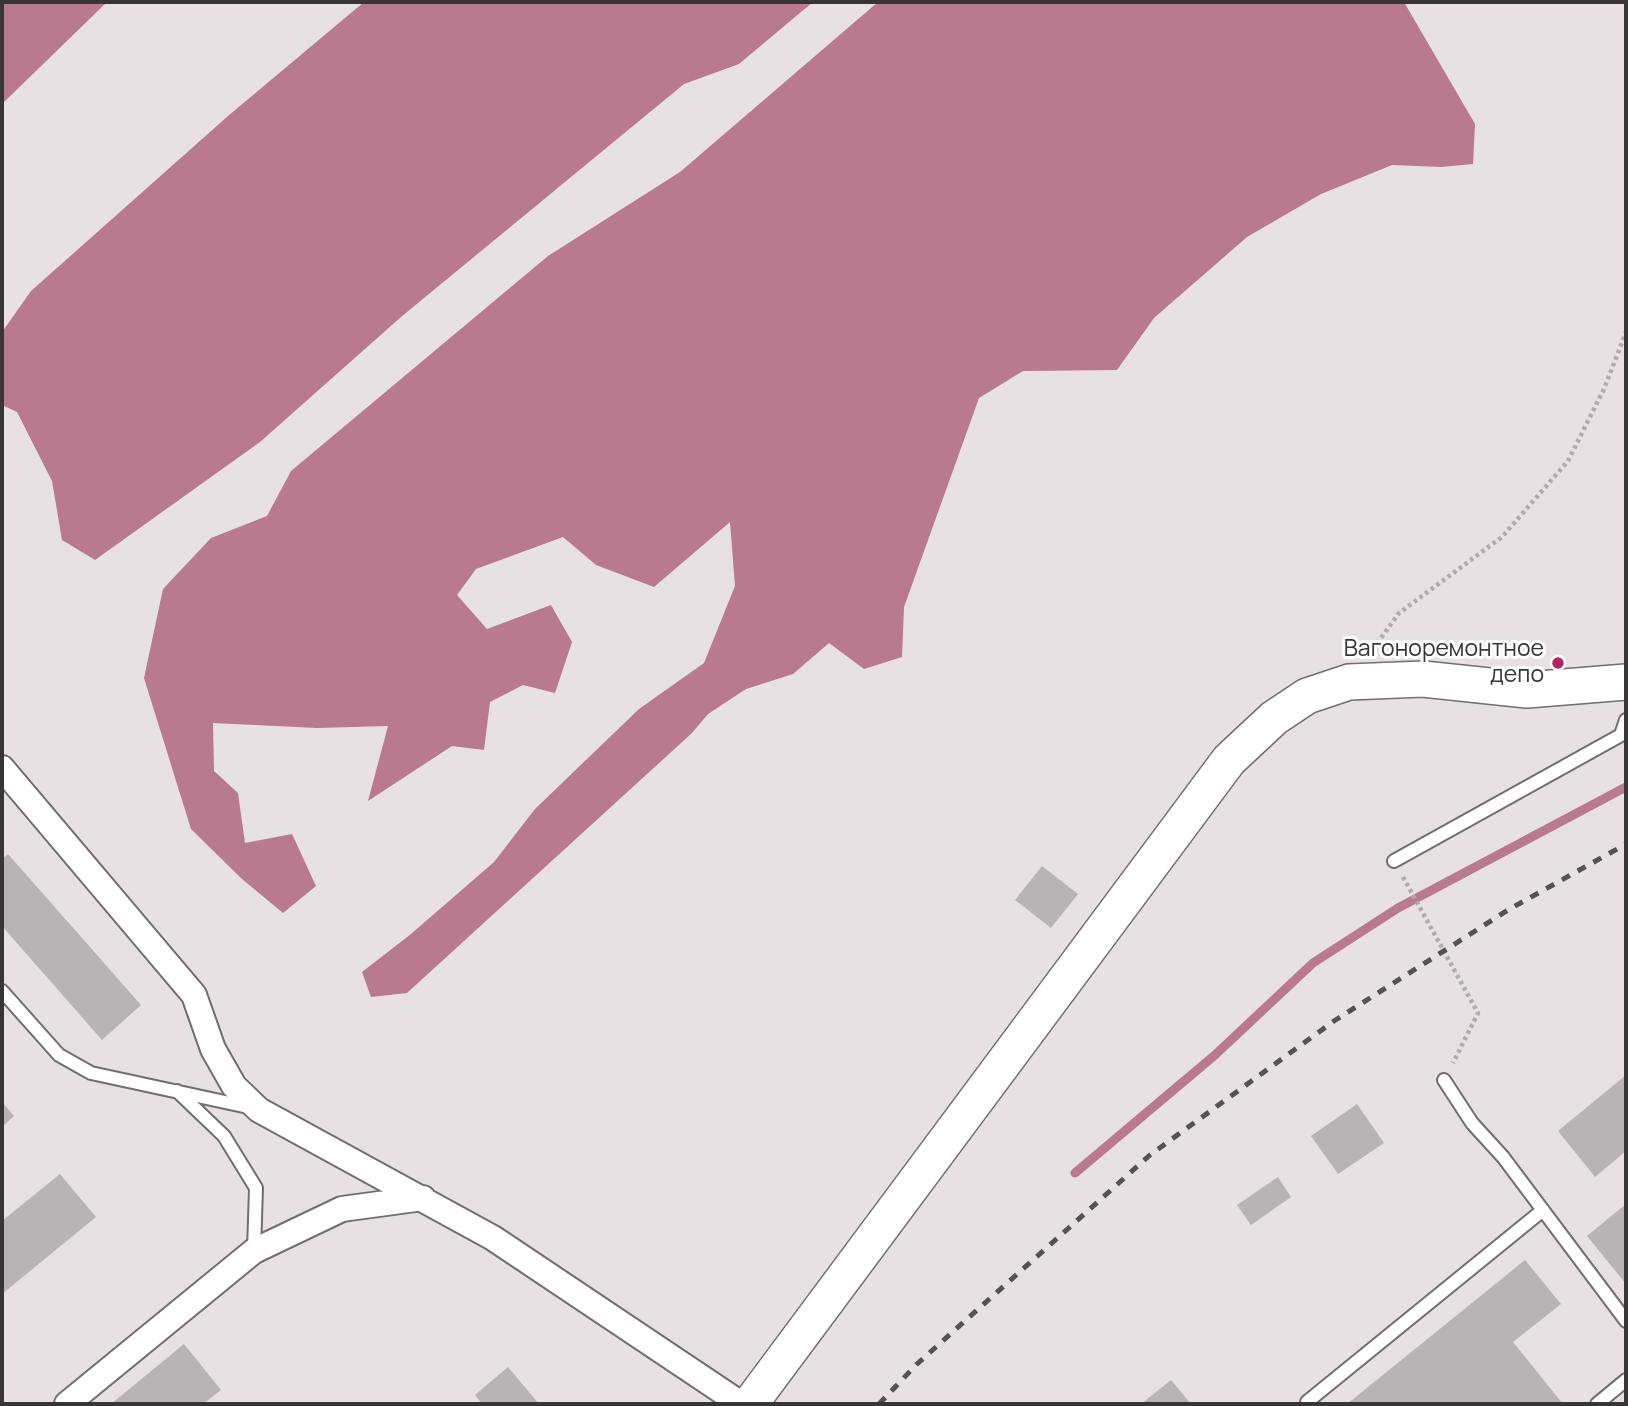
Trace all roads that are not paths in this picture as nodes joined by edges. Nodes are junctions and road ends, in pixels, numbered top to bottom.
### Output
1 (1626, 682) edge
2 (1626, 720) edge
3 (2, 768) edge
4 (1395, 861) dead end
5 (2, 991) edge
6 (1444, 1080) road end
7 (177, 1091) junction
8 (259, 1110) junction
9 (423, 1198) junction
10 (1543, 1210) junction
11 (254, 1251) junction
12 (1626, 1321) edge
13 (1626, 1380) edge
14 (1307, 1402) dead end
15 (67, 1404) edge
16 (741, 1404) edge
17 (750, 1404) edge
18 (1597, 1404) edge

1 - 17 street
2 - 4 lane
3 - 8 street
5 - 7 lane
6 - 10 lane
7 - 8 lane
7 - 11 lane
8 - 9 street
9 - 11 street
9 - 16 street
10 - 12 lane
10 - 14 lane
11 - 15 street
13 - 18 lane

